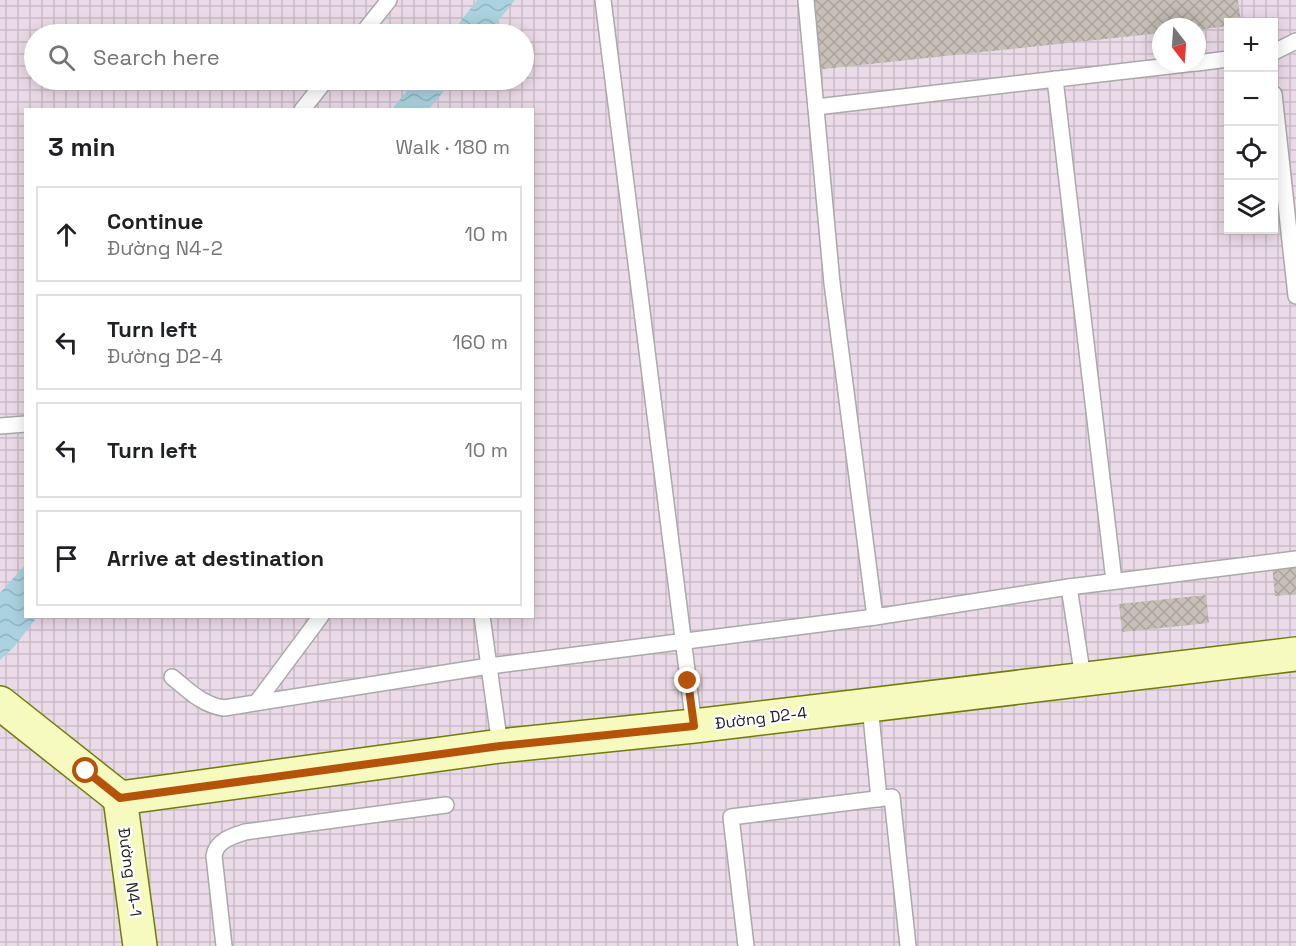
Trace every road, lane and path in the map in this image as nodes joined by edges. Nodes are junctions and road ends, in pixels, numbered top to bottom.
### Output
1 (389, 0) edge
2 (603, 0) edge
3 (806, 0) edge
4 (370, 24) edge
5 (1296, 41) edge
6 (1278, 50) edge
7 (1224, 60) edge
8 (1206, 62) edge
9 (1152, 68) edge
10 (1055, 79) junction
11 (318, 90) edge
12 (816, 107) junction
13 (304, 108) edge
14 (1277, 126) edge
15 (1296, 296) edge
16 (24, 424) edge
17 (0, 426) edge
18 (1296, 559) edge
19 (1114, 581) junction
20 (1069, 586) junction
21 (875, 617) junction
22 (320, 618) edge
23 (482, 618) edge
24 (684, 640) junction
25 (1296, 654) edge
26 (489, 666) junction
27 (172, 677) dead end
28 (1083, 678) junction
29 (257, 702) junction
30 (0, 703) edge
31 (870, 705) junction
32 (694, 726) junction
33 (500, 746) junction
34 (120, 798) junction
35 (879, 799) junction
36 (446, 805) dead end
37 (140, 946) edge
38 (224, 946) edge
39 (746, 946) edge
40 (908, 946) edge

1 - 4 lane
2 - 24 lane
3 - 12 lane
5 - 6 lane
7 - 8 lane
9 - 10 lane
10 - 12 lane
10 - 19 lane
11 - 13 lane
12 - 21 lane
14 - 15 lane
16 - 17 lane
18 - 19 lane
19 - 20 lane
20 - 21 lane
20 - 28 lane
21 - 24 lane
22 - 29 lane
23 - 26 lane
24 - 26 lane
24 - 32 lane
25 - 28 main road, Đường D2-4
26 - 29 lane
26 - 33 lane
27 - 29 lane
28 - 31 main road, Đường D2-4
30 - 34 main road
31 - 32 main road, Đường D2-4
31 - 35 lane
32 - 33 main road, Đường D2-4
33 - 34 main road, Đường D2-4
34 - 37 main road, Đường N4-1
35 - 39 lane
35 - 40 lane
36 - 38 lane

